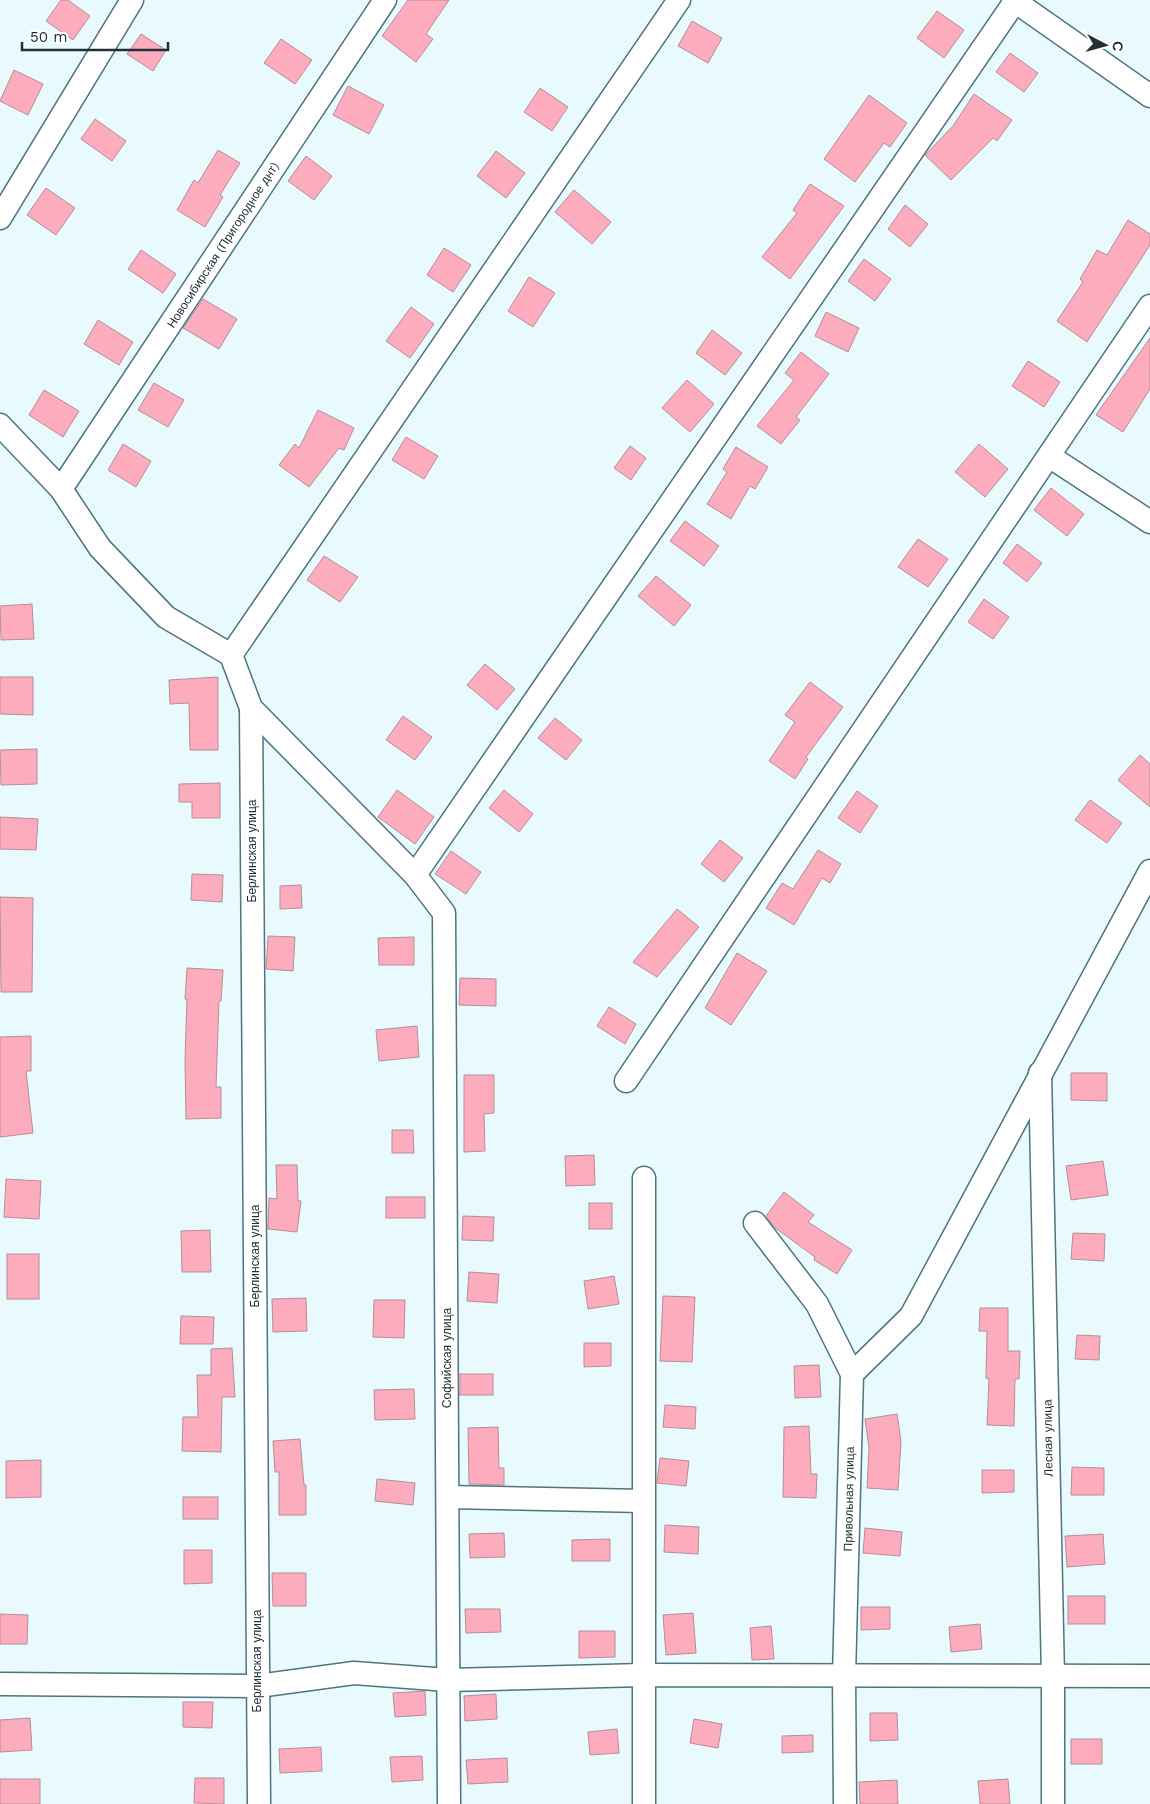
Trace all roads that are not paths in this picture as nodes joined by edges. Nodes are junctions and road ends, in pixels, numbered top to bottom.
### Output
1 (132, 0) edge
2 (385, 0) edge
3 (679, 0) edge
4 (1015, 1) edge
5 (1150, 96) edge
6 (0, 218) edge
7 (1150, 306) edge
8 (0, 425) edge
9 (1049, 456) junction
10 (61, 489) junction
11 (1150, 522) edge
12 (231, 655) junction
13 (251, 708) junction
14 (1150, 871) edge
15 (415, 875) junction
16 (1040, 1073) junction
17 (626, 1081) dead end
18 (644, 1178) dead end
19 (755, 1224) dead end
20 (852, 1374) junction
21 (448, 1497) junction
22 (643, 1501) junction
23 (643, 1675) junction
24 (844, 1676) junction
25 (1150, 1676) edge
26 (1054, 1677) junction
27 (448, 1680) junction
28 (0, 1684) edge
29 (258, 1686) junction
30 (259, 1804) edge
31 (449, 1804) edge
32 (644, 1804) edge
33 (845, 1804) edge
34 (1053, 1804) edge

1 - 6 street
2 - 10 street, Новосибирская (Пригородное днт)
3 - 12 street
4 - 5 street
4 - 15 street
7 - 9 street
8 - 10 street
9 - 11 street
9 - 17 street
10 - 12 street
12 - 13 street
13 - 15 street
13 - 29 street, Берлинская улица
14 - 16 street
15 - 21 street, Софийская улица
16 - 20 street
16 - 26 street, Лесная улица
18 - 22 street
19 - 20 street, Привольная улица
20 - 24 street, Привольная улица
21 - 22 street
21 - 27 street, Софийская улица
22 - 23 street
23 - 24 street
23 - 27 street
23 - 32 street
24 - 26 street
24 - 33 street, Привольная улица
25 - 26 street
26 - 34 street, Лесная улица
27 - 29 street
27 - 31 street, Софийская улица
28 - 29 street
29 - 30 street, Берлинская улица

